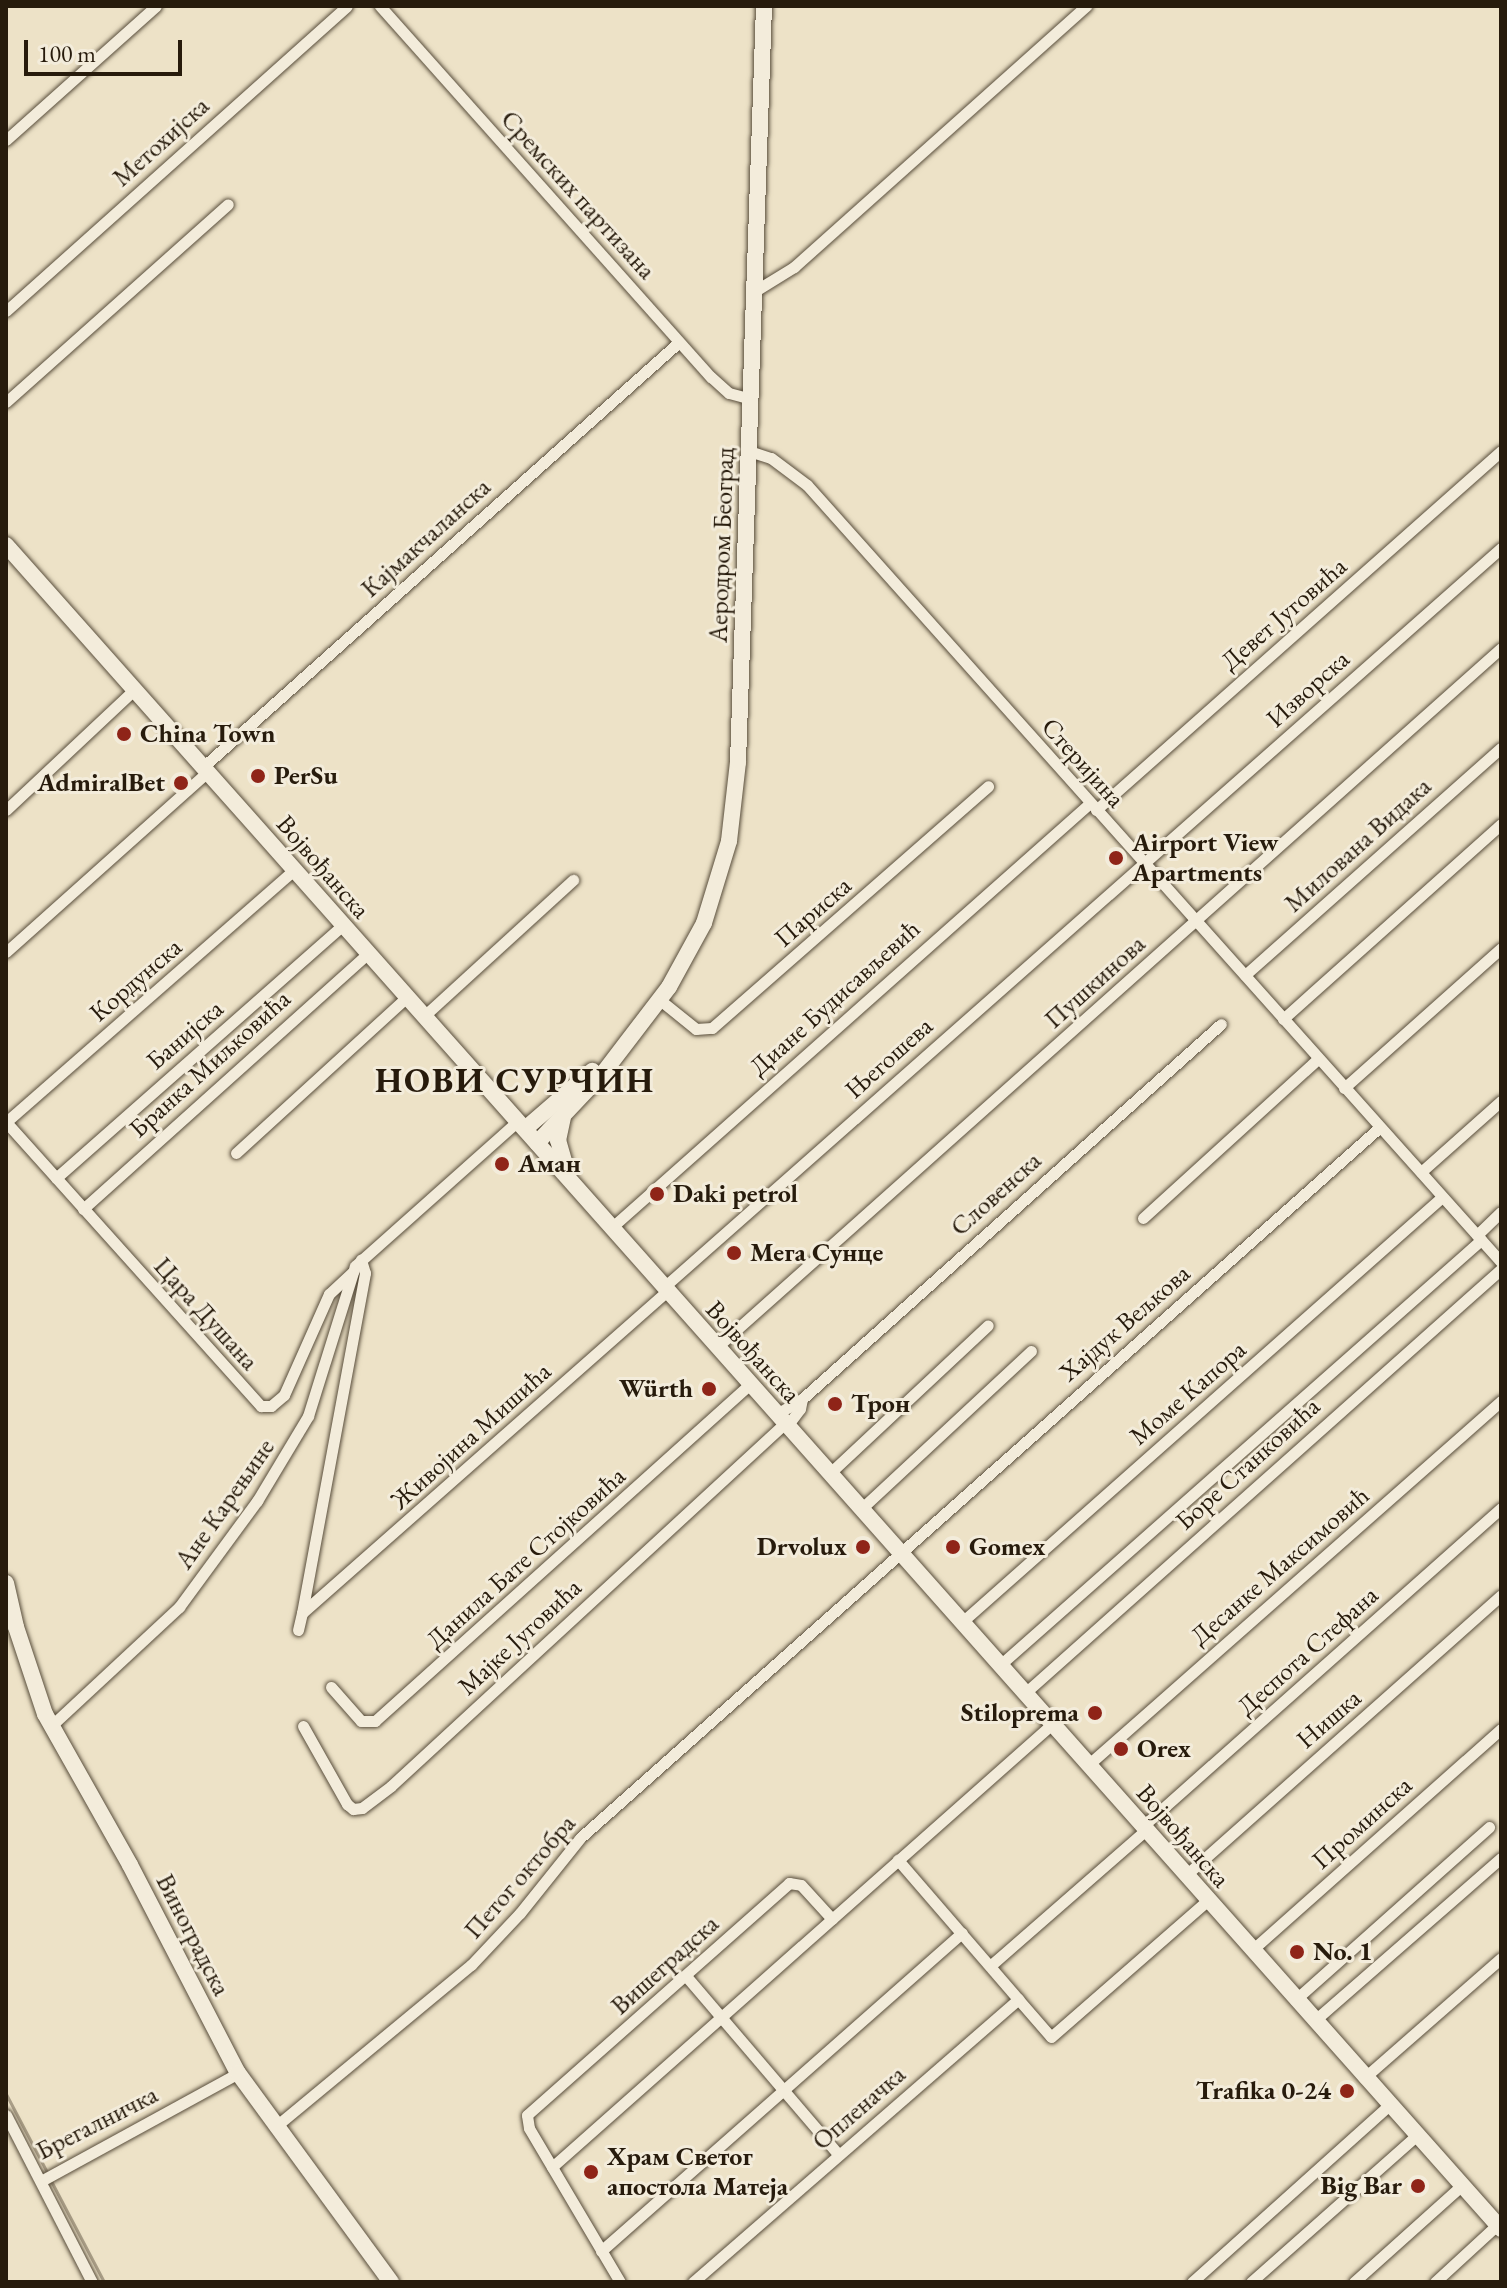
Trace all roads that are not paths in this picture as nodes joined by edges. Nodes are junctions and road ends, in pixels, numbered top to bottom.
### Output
1 (156, 6) edge
2 (347, 6) edge
3 (380, 6) edge
4 (764, 6) edge
5 (1086, 6) edge
6 (6, 140) edge
7 (228, 204) dead end
8 (755, 291) junction
9 (6, 311) edge
10 (679, 342) junction
11 (751, 399) junction
12 (6, 402) edge
13 (749, 451) junction
14 (1501, 451) edge
15 (6, 545) edge
16 (1501, 548) edge
17 (1501, 648) edge
18 (134, 690) junction
19 (1501, 748) edge
20 (205, 770) junction
21 (988, 786) dead end
22 (1093, 806) junction
23 (6, 810) edge
24 (1501, 824) edge
25 (1145, 863) junction
26 (294, 870) junction
27 (573, 880) dead end
28 (1196, 921) junction
29 (343, 925) junction
30 (1501, 948) edge
31 (6, 952) edge
32 (368, 953) junction
33 (1245, 975) junction
34 (407, 997) junction
35 (660, 1000) junction
36 (424, 1016) junction
37 (1283, 1019) junction
38 (1221, 1024) dead end
39 (615, 1054) junction
40 (1318, 1059) junction
41 (1344, 1088) junction
42 (1501, 1101) edge
43 (563, 1117) junction
44 (6, 1122) edge
45 (521, 1125) junction
46 (1380, 1127) junction
47 (537, 1143) junction
48 (236, 1153) dead end
49 (1421, 1172) junction
50 (56, 1178) junction
51 (570, 1181) junction
52 (1442, 1197) junction
53 (83, 1209) junction
54 (1501, 1212) edge
55 (1143, 1218) dead end
56 (611, 1228) junction
57 (1479, 1237) junction
58 (361, 1260) junction
59 (1501, 1262) edge
60 (1501, 1269) edge
61 (353, 1272) junction
62 (666, 1289) junction
63 (988, 1325) dead end
64 (717, 1347) junction
65 (1031, 1351) dead end
66 (750, 1384) junction
67 (1501, 1401) edge
68 (783, 1421) junction
69 (830, 1473) junction
70 (1501, 1508) edge
71 (861, 1509) junction
72 (900, 1553) junction
73 (6, 1583) edge
74 (1501, 1595) edge
75 (302, 1613) junction
76 (962, 1622) junction
77 (298, 1630) dead end
78 (1000, 1665) junction
79 (331, 1687) dead end
80 (1025, 1693) junction
81 (1052, 1724) junction
82 (51, 1726) junction
83 (303, 1726) dead end
84 (1501, 1729) edge
85 (1088, 1765) junction
86 (1489, 1827) dead end
87 (1144, 1828) junction
88 (1501, 1858) edge
89 (898, 1860) junction
90 (1186, 1875) junction
91 (1208, 1900) junction
92 (832, 1919) junction
93 (962, 1933) junction
94 (1252, 1950) junction
95 (1501, 1958) edge
96 (990, 1966) junction
97 (686, 1976) junction
98 (1018, 1999) junction
99 (1295, 2000) junction
100 (723, 2018) junction
101 (1314, 2021) junction
102 (238, 2073) junction
103 (1364, 2078) junction
104 (785, 2091) junction
105 (1388, 2106) junction
106 (6, 2115) edge
107 (275, 2127) junction
108 (1416, 2136) junction
109 (838, 2154) junction
110 (552, 2167) junction
111 (43, 2180) junction
112 (1461, 2186) junction
113 (1499, 2227) edge
114 (601, 2251) junction
115 (92, 2282) edge
116 (391, 2282) edge
117 (620, 2282) edge
118 (693, 2282) edge
119 (1192, 2282) edge
120 (1251, 2282) edge
121 (1354, 2282) edge
122 (1435, 2282) edge

1 - 6 street
2 - 9 street, Метохијска
3 - 10 street, Сремских партизана
4 - 8 main road, Аеродром Београд
5 - 8 street
7 - 12 street
8 - 11 main road, Аеродром Београд
10 - 11 street, Сремских партизана
10 - 20 street, Кајмакчаланска
11 - 13 main road, Аеродром Београд
13 - 22 street, Стеријина
13 - 35 main road, Аеродром Београд
14 - 22 street, Девет Југовића
15 - 18 main road, Војвођанска
16 - 25 street, Изворска
17 - 28 street, Пушкинова
18 - 20 main road, Војвођанска
18 - 23 street
19 - 33 street, Милована Видака
20 - 26 main road, Војвођанска
20 - 31 street, Кајмакчаланска
21 - 35 street, Париска
22 - 25 street, Стеријина
22 - 56 street, Диане Будисављевић
24 - 37 street
25 - 28 street, Стеријина
25 - 62 street, Његошева
26 - 29 main road, Војвођанска
26 - 44 street, Кордунска
27 - 36 street
28 - 33 street, Стеријина
28 - 64 street, Пушкинова
29 - 32 main road, Војвођанска
29 - 50 street, Банијска
30 - 41 street
32 - 34 main road, Војвођанска
32 - 53 street, Бранка Миљковића
33 - 37 street, Стеријина
34 - 36 main road, Војвођанска
34 - 48 street
35 - 39 main road, Аеродром Београд
36 - 45 main road, Војвођанска
37 - 40 street, Стеријина
38 - 68 street, Словенска
39 - 43 main road, Аеродром Београд
39 - 45 main road, Аеродром Београд
40 - 41 street, Стеријина
40 - 55 street
41 - 46 street, Стеријина
42 - 49 street
43 - 47 main road, Аеродром Београд
43 - 51 main road
44 - 50 street, Цара Душана
45 - 47 main road, Војвођанска
45 - 58 street, Ане Карењине
46 - 49 street, Стеријина
46 - 72 street, Хајдук Вељкова
47 - 51 main road, Војвођанска
49 - 52 street, Стеријина
50 - 53 street, Цара Душана
51 - 56 main road, Војвођанска
52 - 57 street, Стеријина
52 - 76 street, Моме Капора
53 - 61 street, Цара Душана
54 - 57 street
56 - 62 main road, Војвођанска
57 - 59 street, Стеријина
57 - 78 street
58 - 61 street, Ане Карењине
58 - 75 street
60 - 80 street, Боре Станковића
61 - 82 street, Ане Карењине
62 - 64 main road, Војвођанска
62 - 75 street, Живојина Мишића
63 - 69 street
64 - 66 main road, Војвођанска
65 - 71 street
66 - 68 main road, Војвођанска
66 - 79 street, Данила Бате Стојковића
67 - 85 street, Десанке Максимовић
68 - 69 main road, Војвођанска
68 - 83 street, Мајке Југовића
69 - 71 main road, Војвођанска
70 - 87 street, Деспота Стефана
71 - 72 main road, Војвођанска
72 - 76 main road, Војвођанска
72 - 107 street, Петог октобра
73 - 82 main road, Виноградска
74 - 90 street, Нишка
75 - 77 street
76 - 78 main road, Војвођанска
78 - 80 main road, Војвођанска
80 - 81 main road, Војвођанска
81 - 85 main road, Војвођанска
81 - 89 street
82 - 102 main road, Виноградска
84 - 94 street, Проминска
85 - 87 main road, Војвођанска
86 - 99 street
87 - 90 main road, Војвођанска
87 - 96 street, Деспота Стефана
88 - 101 street
89 - 92 street
89 - 93 street
90 - 91 main road, Војвођанска
91 - 94 main road, Војвођанска
91 - 98 street
92 - 97 street, Вишеградска
92 - 100 street
93 - 96 street
93 - 104 street
94 - 99 main road, Војвођанска
95 - 103 street
96 - 98 street
97 - 100 street
97 - 110 street, Вишеградска
98 - 109 street, Опленачка
99 - 101 main road, Војвођанска
100 - 104 street
100 - 110 street
101 - 103 main road, Војвођанска
102 - 107 main road, Виноградска
102 - 111 street, Брегалничка
103 - 105 main road, Војвођанска
104 - 109 street
104 - 114 street
105 - 108 main road, Војвођанска
105 - 119 street
106 - 111 street, Брегалничка
107 - 116 main road, Виноградска
108 - 112 main road, Војвођанска
108 - 120 street
109 - 118 street, Опленачка
110 - 114 street
111 - 115 street
112 - 113 main road, Војвођанска
112 - 121 street
113 - 122 street, Војвођанска
114 - 117 street

